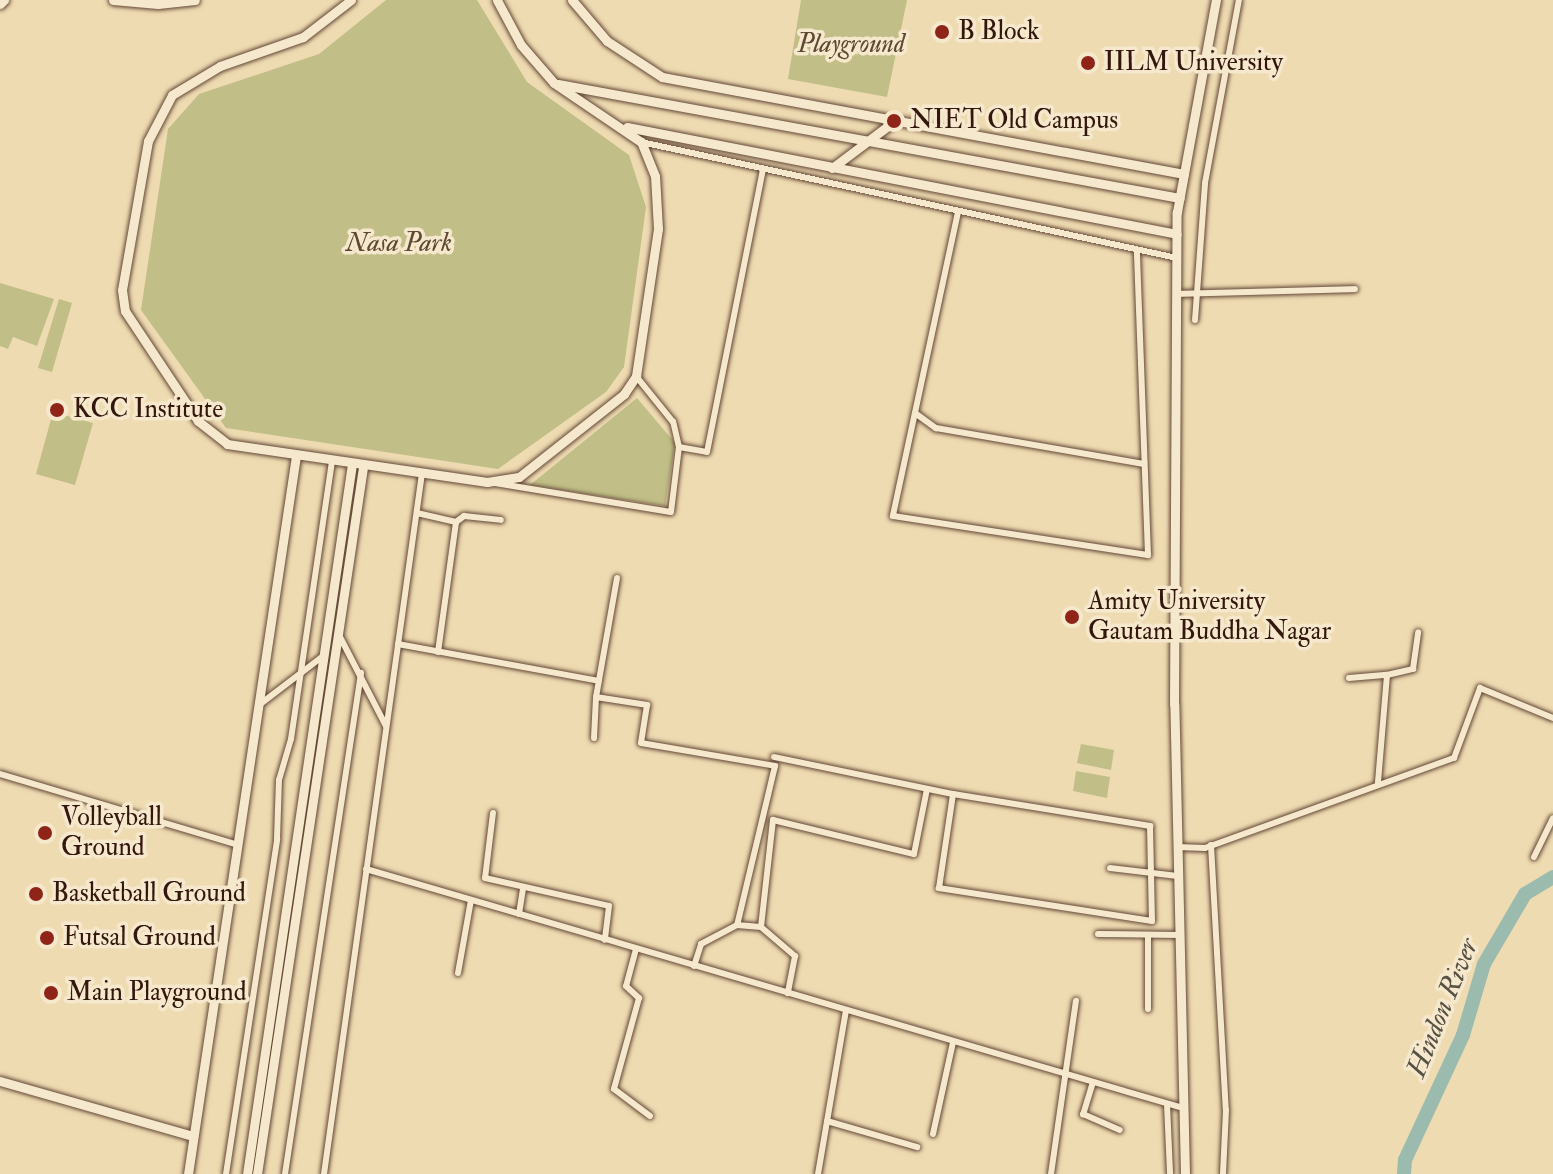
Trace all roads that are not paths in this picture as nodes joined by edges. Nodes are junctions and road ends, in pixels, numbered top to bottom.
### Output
1 (113, 0) edge
2 (195, 0) edge
3 (351, 0) edge
4 (497, 0) edge
5 (572, 0) edge
6 (1216, 0) edge
7 (1239, 0) edge
8 (554, 83) junction
9 (892, 123) junction
10 (625, 127) junction
11 (873, 140) junction
12 (641, 142) junction
13 (832, 168) junction
14 (763, 169) junction
15 (1184, 174) junction
16 (1180, 198) junction
17 (958, 212) junction
18 (1177, 234) junction
19 (1137, 252) junction
20 (1177, 258) junction
21 (1355, 289) dead end
22 (1177, 294) junction
23 (1200, 294) junction
24 (1195, 320) dead end
25 (636, 376) junction
26 (915, 413) junction
27 (679, 447) junction
28 (296, 456) junction
29 (332, 461) junction
30 (1144, 464) junction
31 (358, 466) junction
32 (422, 473) junction
33 (487, 482) junction
34 (417, 513) junction
35 (501, 520) dead end
36 (456, 522) junction
37 (617, 578) dead end
38 (1418, 632) dead end
39 (338, 633) junction
40 (398, 644) junction
41 (438, 652) junction
42 (325, 654) junction
43 (361, 673) junction
44 (300, 674) junction
45 (1387, 675) junction
46 (1349, 678) dead end
47 (599, 681) junction
48 (596, 697) junction
49 (259, 705) junction
50 (1553, 718) edge
51 (386, 726) junction
52 (594, 738) dead end
53 (774, 757) dead end
54 (0, 774) edge
55 (1378, 783) junction
56 (927, 789) junction
57 (953, 794) junction
58 (493, 813) dead end
59 (1553, 818) edge
60 (238, 845) junction
61 (1211, 845) junction
62 (1177, 847) junction
63 (1534, 857) dead end
64 (1110, 868) dead end
65 (366, 869) junction
66 (1153, 873) junction
67 (1178, 876) junction
68 (523, 889) junction
69 (471, 900) junction
70 (519, 914) junction
71 (737, 925) junction
72 (761, 927) junction
73 (1098, 934) dead end
74 (1179, 935) junction
75 (1148, 937) junction
76 (605, 940) junction
77 (636, 949) junction
78 (694, 966) junction
79 (458, 973) dead end
80 (788, 993) junction
81 (1076, 1001) dead end
82 (1148, 1009) dead end
83 (846, 1010) junction
84 (953, 1042) junction
85 (1063, 1074) junction
86 (0, 1081) edge
87 (1093, 1082) junction
88 (1167, 1104) junction
89 (1183, 1108) junction
90 (650, 1116) dead end
91 (827, 1121) junction
92 (1120, 1130) dead end
93 (933, 1134) dead end
94 (193, 1136) junction
95 (917, 1147) dead end
96 (188, 1174) edge
97 (226, 1174) edge
98 (247, 1174) edge
99 (257, 1174) edge
100 (285, 1174) edge
101 (324, 1174) edge
102 (818, 1174) edge
103 (1051, 1174) edge
104 (1170, 1174) edge
105 (1185, 1174) edge
106 (1223, 1174) edge

1 - 2 street
3 - 28 street
4 - 8 street
5 - 9 street
6 - 15 street
7 - 23 street
8 - 10 street
8 - 11 street
9 - 11 street
9 - 15 street
10 - 12 street
10 - 13 street
11 - 13 street
11 - 16 street
12 - 14 street
12 - 25 street
13 - 18 street
14 - 17 street
14 - 27 street
15 - 16 street
16 - 18 street
17 - 19 street
17 - 26 street
18 - 20 street
19 - 20 street
19 - 30 street
20 - 22 street
21 - 23 street
22 - 23 street
22 - 62 street
23 - 24 street
25 - 27 street
25 - 33 street
26 - 30 street
26 - 30 street
27 - 33 street
28 - 29 street
28 - 49 street
29 - 31 street
29 - 44 street
31 - 32 street
31 - 39 street
31 - 42 street
32 - 33 street
32 - 34 street
34 - 36 street
34 - 40 street
35 - 36 street
36 - 41 street
37 - 47 street
38 - 45 street
39 - 43 street
39 - 99 street
40 - 41 street
40 - 51 street
41 - 47 street
42 - 44 street
42 - 98 street
43 - 51 street
43 - 100 street
44 - 49 street
44 - 97 street
45 - 46 street
45 - 55 street
47 - 48 street
48 - 52 street
48 - 71 street
49 - 60 street
50 - 55 street
51 - 65 street
53 - 56 street
54 - 60 street
55 - 61 street
56 - 57 street
56 - 72 street
57 - 66 street
57 - 66 street
58 - 68 street
59 - 63 street
60 - 94 street
61 - 62 street
61 - 106 street
62 - 67 street
64 - 66 street
65 - 69 street
65 - 101 street
66 - 67 street
67 - 74 street
68 - 70 street
68 - 76 street
69 - 70 street
69 - 79 street
70 - 76 street
71 - 72 street
71 - 78 street
72 - 80 street
73 - 75 street
74 - 75 street
74 - 89 street
75 - 82 street
76 - 77 street
77 - 78 street
77 - 90 street
78 - 80 street
80 - 83 street
81 - 85 street
83 - 84 street
83 - 91 street
84 - 85 street
84 - 93 street
85 - 87 street
85 - 103 street
86 - 94 street
87 - 88 street
87 - 92 street
88 - 89 street
88 - 104 street
89 - 105 street
91 - 95 street
91 - 102 street
94 - 96 street

